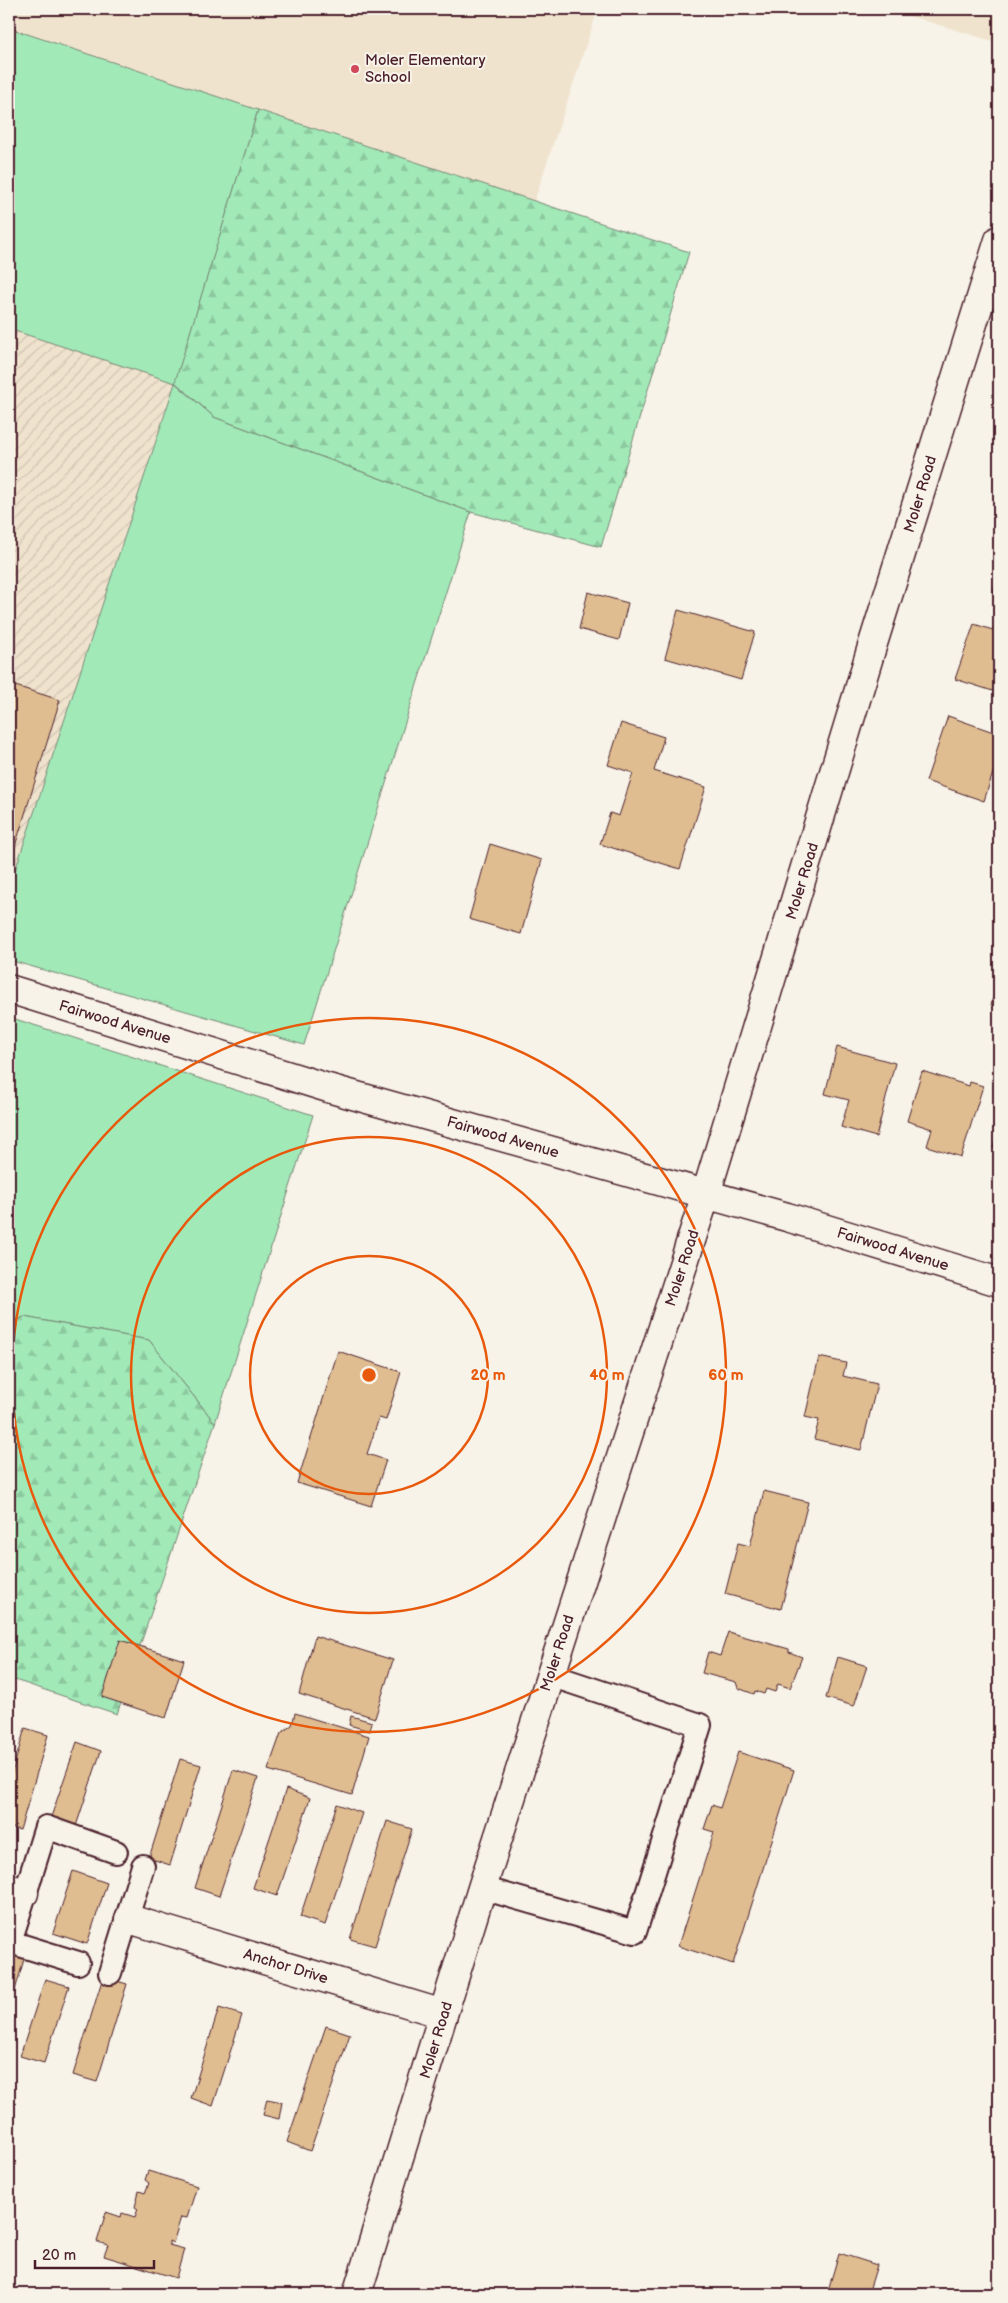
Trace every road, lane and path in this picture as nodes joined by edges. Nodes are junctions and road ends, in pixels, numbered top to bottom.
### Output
1 (999, 240) edge
2 (9, 989) edge
3 (706, 1194) junction
4 (999, 1282) edge
5 (550, 1675) junction
6 (116, 1852) dead end
7 (143, 1866) dead end
8 (482, 1888) junction
9 (16, 1890) edge
10 (129, 1919) junction
11 (78, 1963) dead end
12 (110, 1973) dead end
13 (443, 2014) junction
14 (357, 2294) edge

1 - 3 street, Moler Road
2 - 3 street, Fairwood Avenue
3 - 4 street, Fairwood Avenue
3 - 5 street, Moler Road
5 - 8 street, Moler Road
5 - 8 lane
6 - 9 lane
7 - 10 lane
8 - 13 street, Moler Road
9 - 11 lane
10 - 12 lane
10 - 13 street, Anchor Drive
13 - 14 street, Moler Road

